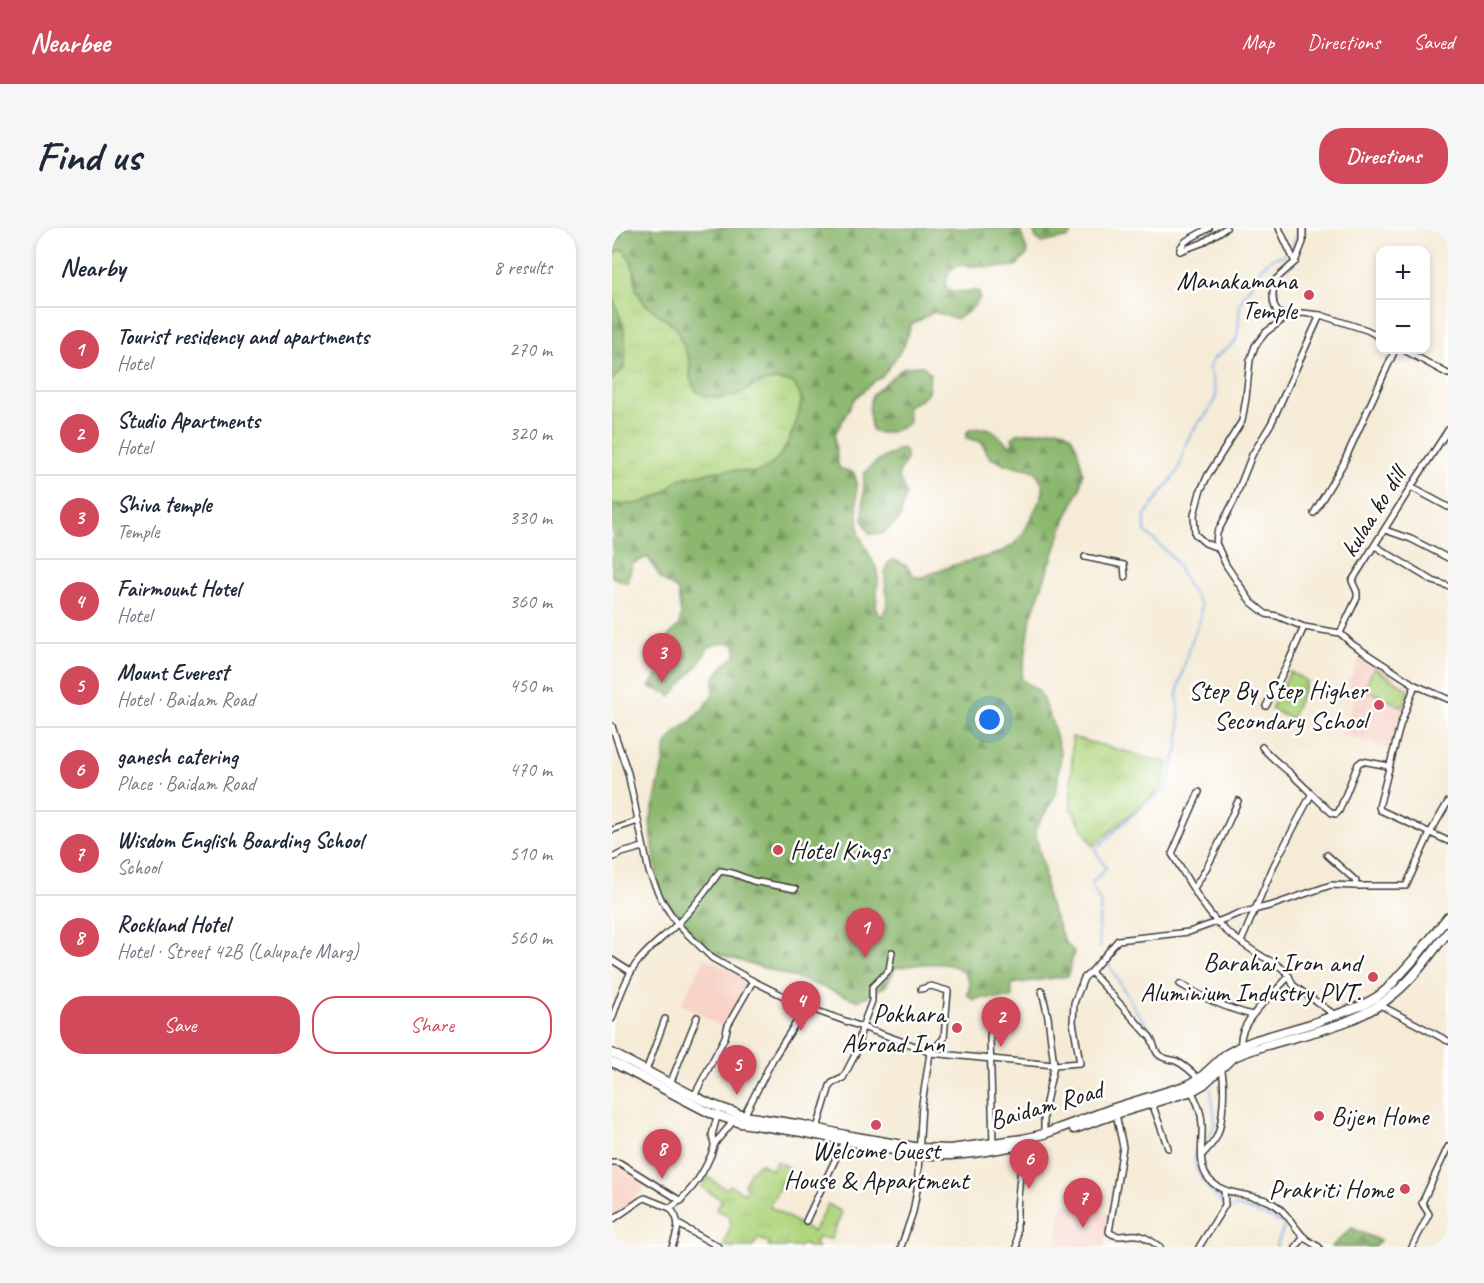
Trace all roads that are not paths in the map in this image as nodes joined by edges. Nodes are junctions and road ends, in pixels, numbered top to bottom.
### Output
1 (1209, 228) edge
2 (1226, 228) edge
3 (1279, 228) edge
4 (1304, 228) edge
5 (1295, 262) junction
6 (1320, 315) junction
7 (1288, 317) junction
8 (1376, 335) edge
9 (1393, 354) edge
10 (1411, 354) edge
11 (1448, 374) edge
12 (1448, 430) edge
13 (1411, 487) junction
14 (1448, 507) edge
15 (1314, 513) dead end
16 (1385, 530) junction
17 (1375, 546) junction
18 (1218, 549) junction
19 (1086, 557) dead end
20 (1448, 558) edge
21 (1125, 577) dead end
22 (1448, 586) edge
23 (1304, 627) junction
24 (1340, 633) junction
25 (1415, 685) junction
26 (1448, 699) edge
27 (1266, 706) dead end
28 (612, 726) edge
29 (1262, 747) dead end
30 (620, 749) junction
31 (613, 752) edge
32 (1389, 766) junction
33 (1199, 792) dead end
34 (1311, 795) junction
35 (1238, 801) dead end
36 (1448, 802) edge
37 (638, 821) junction
38 (612, 830) edge
39 (1430, 833) junction
40 (1448, 841) edge
41 (644, 847) junction
42 (1327, 855) dead end
43 (612, 858) edge
44 (1355, 886) junction
45 (1194, 888) junction
46 (795, 889) dead end
47 (1256, 909) junction
48 (1448, 917) edge
49 (1217, 922) junction
50 (677, 924) junction
51 (1448, 932) edge
52 (1241, 942) junction
53 (892, 952) dead end
54 (612, 960) edge
55 (631, 972) junction
56 (1091, 972) junction
57 (1289, 976) junction
58 (753, 981) junction
59 (1180, 984) dead end
60 (921, 989) dead end
61 (1042, 991) dead end
62 (1380, 1005) junction
63 (806, 1007) junction
64 (993, 1012) dead end
65 (1252, 1015) junction
66 (1336, 1016) junction
67 (697, 1017) dead end
68 (612, 1019) edge
69 (665, 1019) dead end
70 (862, 1027) junction
71 (1448, 1041) edge
72 (1241, 1046) junction
73 (612, 1053) edge
74 (930, 1053) junction
75 (991, 1058) junction
76 (612, 1062) edge
77 (1054, 1065) junction
78 (1221, 1068) junction
79 (646, 1071) junction
80 (1199, 1079) junction
81 (670, 1084) junction
82 (1190, 1088) junction
83 (694, 1096) junction
84 (1152, 1103) junction
85 (719, 1112) junction
86 (1116, 1114) junction
87 (738, 1116) junction
88 (817, 1128) junction
89 (1044, 1134) junction
90 (844, 1141) junction
91 (1023, 1142) junction
92 (714, 1144) junction
93 (993, 1144) junction
94 (1448, 1147) edge
95 (1168, 1148) dead end
96 (920, 1152) junction
97 (1202, 1155) junction
98 (612, 1162) edge
99 (1224, 1190) junction
100 (681, 1201) junction
101 (670, 1208) junction
102 (612, 1220) edge
103 (806, 1221) dead end
104 (678, 1224) junction
105 (1304, 1237) junction
106 (672, 1247) edge
107 (719, 1247) edge
108 (901, 1247) edge
109 (1017, 1247) edge
110 (1160, 1247) edge
111 (1198, 1247) edge
112 (1296, 1247) edge
113 (1319, 1247) edge
114 (1412, 1247) edge

1 - 2 street
3 - 5 street
4 - 5 street
5 - 7 street
6 - 7 street
6 - 8 street
6 - 18 street
7 - 18 street
9 - 15 street
10 - 11 street
12 - 13 street, kulaa ko dill
13 - 14 street
13 - 16 street, kulaa ko dill
16 - 17 street, kulaa ko dill
16 - 20 street
17 - 22 street
17 - 24 street, kulaa ko dill
18 - 23 street
19 - 21 street
23 - 24 street
23 - 27 street
24 - 25 street
25 - 26 street
25 - 32 street
28 - 30 street
29 - 34 street
30 - 31 street
30 - 37 street
32 - 34 street
32 - 39 street
33 - 45 street
34 - 47 street
35 - 45 street
36 - 39 street
37 - 38 street
37 - 41 street
39 - 40 street
39 - 44 street
41 - 43 street
41 - 50 street
42 - 44 street
44 - 47 street
45 - 49 street
46 - 50 street
47 - 49 street
47 - 52 street
48 - 66 main road, Baidam Road
49 - 52 street
49 - 56 street
50 - 55 street
50 - 58 street
51 - 62 main road, Baidam Road
52 - 57 street
53 - 70 street
54 - 55 street
55 - 68 street
56 - 77 street
56 - 80 street
57 - 65 street
57 - 66 street
58 - 63 street
58 - 83 street
59 - 65 street
60 - 74 street
61 - 77 street
62 - 71 street
62 - 78 main road, Baidam Road
63 - 70 street
63 - 87 street
64 - 75 street
65 - 72 street
66 - 72 main road, Baidam Road
67 - 81 street
69 - 79 street
70 - 74 street
70 - 88 street
72 - 80 main road, Baidam Road
73 - 79 main road, Baidam Road
74 - 75 street
74 - 96 street
75 - 77 street
75 - 93 street
76 - 85 main road, Baidam Road
77 - 89 street
78 - 82 main road, Baidam Road
78 - 97 street
79 - 81 main road, Baidam Road
80 - 82 main road, Baidam Road
81 - 83 main road, Baidam Road
82 - 84 main road, Baidam Road
82 - 89 main road, Baidam Road
82 - 97 street
83 - 85 main road, Baidam Road
84 - 86 main road, Baidam Road
84 - 95 street
85 - 87 main road, Baidam Road
85 - 92 street
86 - 91 main road, Baidam Road
86 - 110 street
87 - 88 main road, Baidam Road
87 - 90 main road, Baidam Road
87 - 92 street
88 - 96 main road, Baidam Road
89 - 91 main road, Baidam Road
90 - 96 main road, Baidam Road
90 - 103 street
91 - 93 main road, Baidam Road
91 - 96 main road, Baidam Road
91 - 109 street
92 - 100 street
93 - 96 main road, Baidam Road
94 - 114 street
96 - 108 street
97 - 99 street
98 - 100 street
99 - 105 street
99 - 111 street
100 - 101 street
101 - 102 street
101 - 104 street
104 - 106 street
104 - 107 street
105 - 112 street
105 - 113 street

